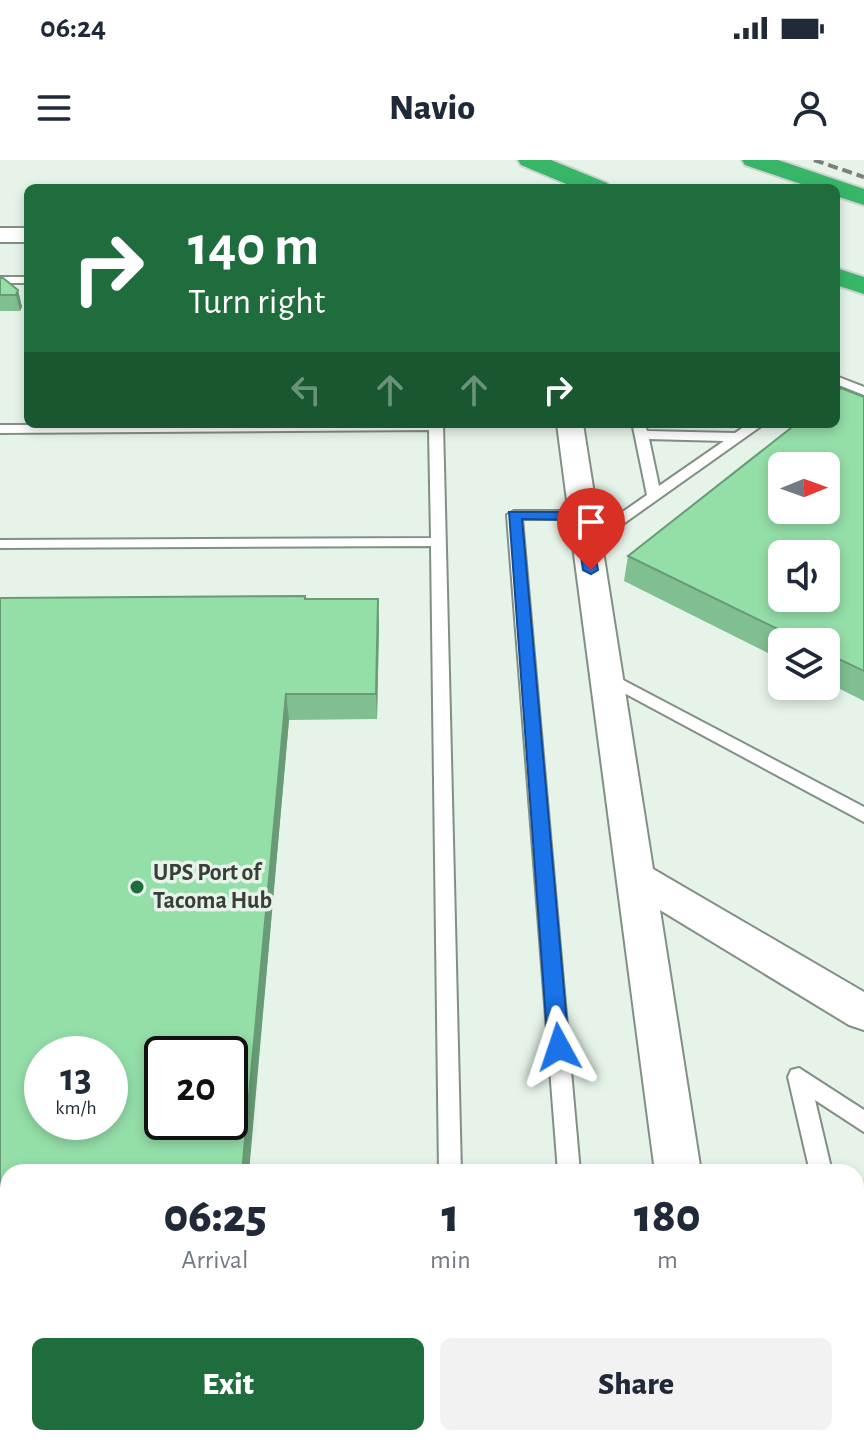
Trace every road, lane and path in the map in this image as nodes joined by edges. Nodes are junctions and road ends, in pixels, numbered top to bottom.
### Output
1 (530, 160) edge
2 (754, 160) edge
3 (588, 184) edge
4 (825, 184) edge
5 (840, 189) edge
6 (864, 197) edge
7 (0, 235) edge
8 (24, 235) edge
9 (840, 277) edge
10 (0, 280) edge
11 (24, 280) edge
12 (864, 286) edge
13 (840, 382) edge
14 (864, 391) edge
15 (109, 428) edge
16 (436, 428) edge
17 (571, 428) edge
18 (751, 428) edge
19 (0, 429) edge
20 (641, 430) edge
21 (738, 437) junction
22 (654, 496) junction
23 (585, 529) junction
24 (438, 542) junction
25 (0, 544) edge
26 (606, 676) junction
27 (864, 815) edge
28 (635, 877) junction
29 (864, 1013) edge
30 (864, 1122) edge
31 (450, 1164) edge
32 (568, 1164) edge
33 (677, 1164) edge
34 (819, 1164) edge

1 - 3 highway
2 - 4 highway
5 - 6 highway
7 - 8 street
9 - 12 highway
10 - 11 lane
13 - 14 lane
15 - 19 lane
16 - 24 lane
17 - 23 street
18 - 21 lane
20 - 21 lane
20 - 22 lane
21 - 22 lane
22 - 23 lane
23 - 26 street
23 - 32 lane
24 - 25 lane
24 - 31 lane
26 - 27 lane
26 - 28 street
28 - 29 street
28 - 33 street
30 - 34 lane

